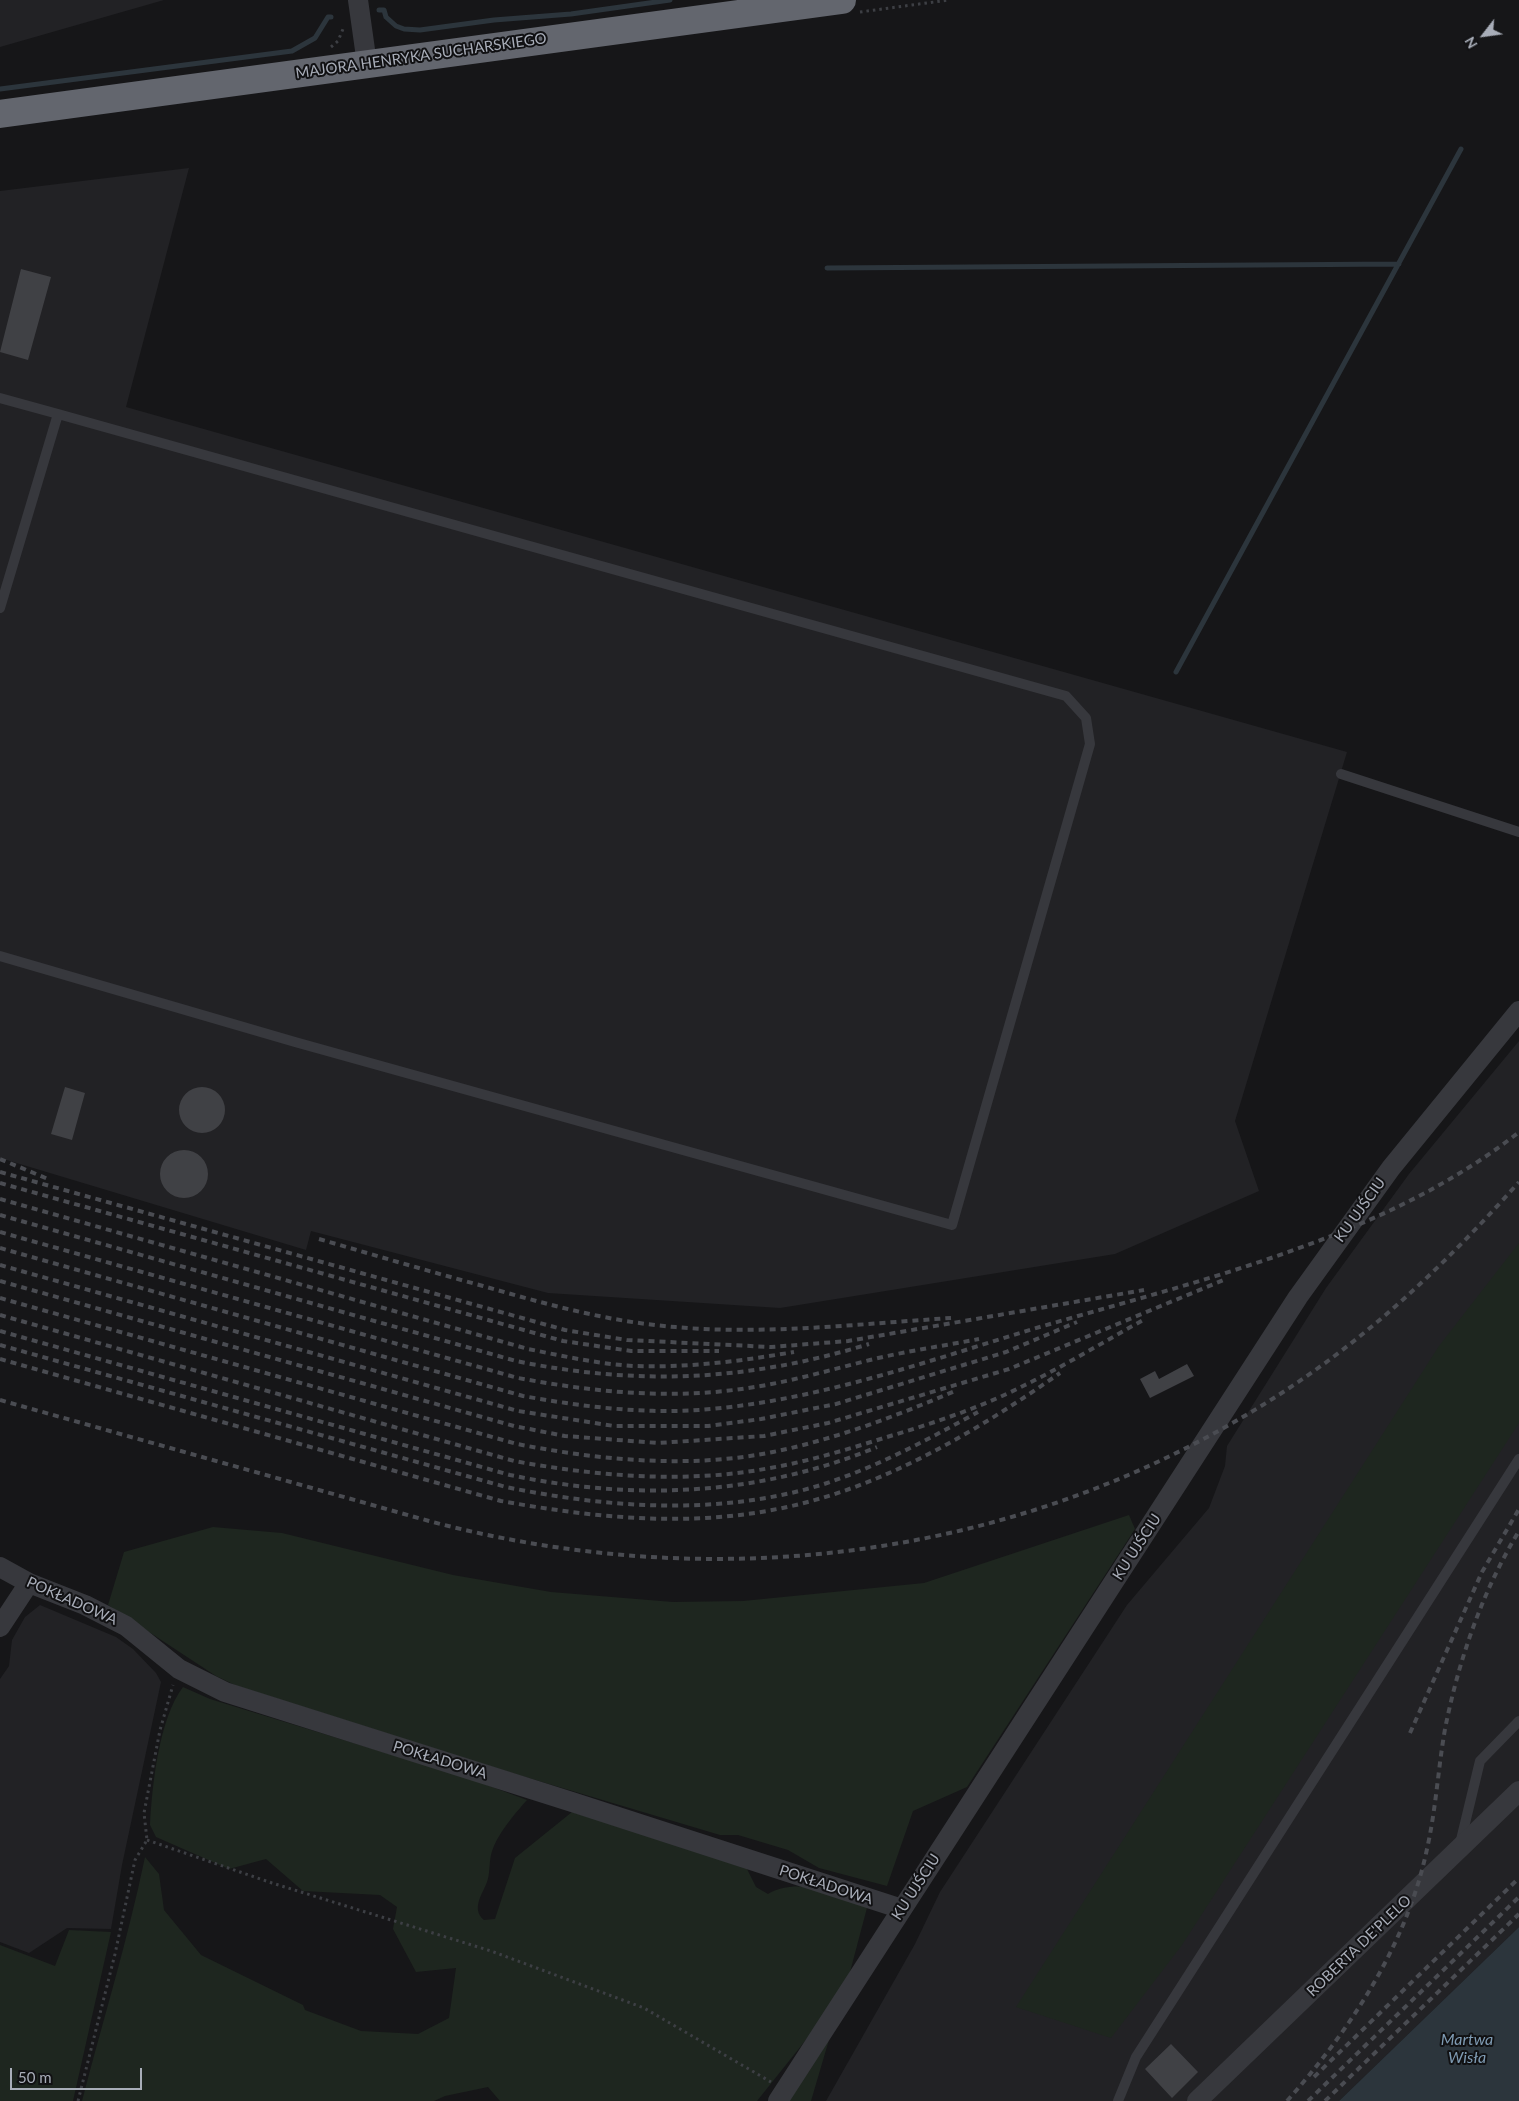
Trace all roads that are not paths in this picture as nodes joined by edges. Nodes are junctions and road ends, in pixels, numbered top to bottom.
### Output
1 (358, 0) edge
2 (842, 0) edge
3 (367, 64) junction
4 (0, 114) edge
5 (0, 398) edge
6 (58, 414) junction
7 (0, 608) edge
8 (1341, 774) dead end
9 (1519, 832) edge
10 (0, 956) edge
11 (1519, 1011) edge
12 (1519, 1459) edge
13 (0, 1567) edge
14 (29, 1583) junction
15 (0, 1627) edge
16 (1519, 1722) edge
17 (1519, 1790) edge
18 (1459, 1850) junction
19 (902, 1909) junction
20 (782, 2096) edge
21 (1118, 2101) edge
22 (1197, 2101) edge

1 - 3 street
2 - 3 highway, MAJORA HENRYKA SUCHARSKIEGO
3 - 4 highway, MAJORA HENRYKA SUCHARSKIEGO
5 - 6 lane
6 - 7 lane
6 - 10 lane
8 - 9 lane
11 - 19 street, KU UJŚCIU
12 - 21 lane
13 - 14 street, POKŁADOWA
14 - 15 street
14 - 19 street, POKŁADOWA
16 - 18 lane
17 - 18 street, ROBERTA DE'PLELO
18 - 22 street, ROBERTA DE'PLELO
19 - 20 street, KU UJŚCIU

